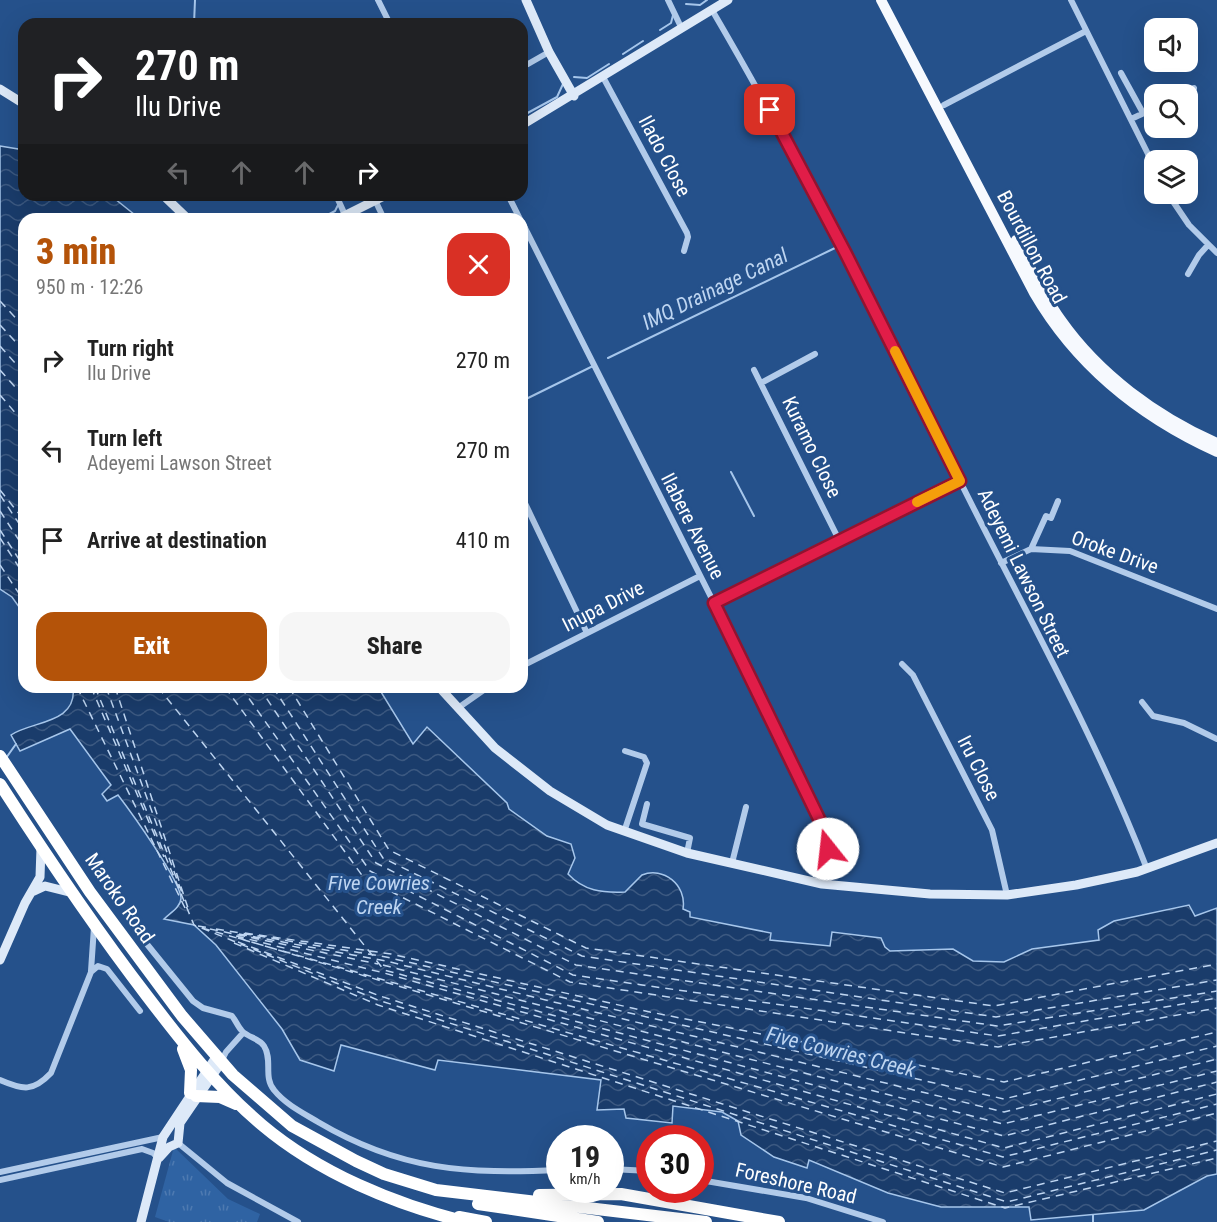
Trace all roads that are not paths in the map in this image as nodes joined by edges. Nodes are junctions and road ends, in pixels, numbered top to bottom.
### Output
1 (378, 0) edge
2 (525, 0) edge
3 (668, 0) edge
4 (728, 0) edge
5 (881, 0) edge
6 (890, 0) edge
7 (1071, 0) edge
8 (712, 10) junction
9 (387, 18) edge
10 (681, 27) junction
11 (1086, 31) junction
12 (549, 52) junction
13 (528, 64) dead end
14 (1121, 73) dead end
15 (603, 77) junction
16 (0, 89) edge
17 (574, 96) junction
18 (18, 100) edge
19 (945, 105) junction
20 (1143, 113) joint
21 (1131, 119) junction
22 (528, 122) edge
23 (1146, 150) edge
24 (169, 201) edge
25 (375, 201) joint
26 (1175, 204) edge
27 (182, 213) edge
28 (350, 213) edge
29 (381, 213) edge
30 (528, 235) edge
31 (1208, 245) junction
32 (684, 251) dead end
33 (1217, 253) edge
34 (1188, 274) dead end
35 (815, 354) dead end
36 (754, 370) dead end
37 (761, 383) junction
38 (1217, 443) edge
39 (1217, 452) edge
40 (960, 481) junction
41 (1058, 501) dead end
42 (528, 510) edge
43 (839, 540) junction
44 (1031, 549) junction
45 (1001, 563) junction
46 (700, 576) junction
47 (714, 603) junction
48 (1217, 609) edge
49 (587, 633) junction
50 (528, 663) edge
51 (902, 664) dead end
52 (444, 693) edge
53 (479, 693) edge
54 (1142, 702) dead end
55 (458, 708) junction
56 (1217, 739) edge
57 (625, 751) dead end
58 (0, 756) edge
59 (0, 783) edge
60 (647, 804) dead end
61 (747, 807) dead end
62 (624, 832) junction
63 (1217, 843) edge
64 (41, 848) junction
65 (687, 853) junction
66 (732, 862) junction
67 (1147, 869) junction
68 (822, 884) junction
69 (32, 892) junction
70 (69, 892) junction
71 (1007, 895) junction
72 (94, 927) junction
73 (146, 943) dead end
74 (0, 960) edge
75 (91, 972) junction
76 (140, 1011) dead end
77 (243, 1033) junction
78 (176, 1034) junction
79 (221, 1057) junction
80 (209, 1073) junction
81 (0, 1080) edge
82 (193, 1095) junction
83 (244, 1108) junction
84 (163, 1137) junction
85 (178, 1143) junction
86 (159, 1158) junction
87 (546, 1171) edge
88 (0, 1172) edge
89 (0, 1180) edge
90 (714, 1182) edge
91 (411, 1183) junction
92 (471, 1196) junction
93 (431, 1212) junction
94 (141, 1222) edge
95 (298, 1222) edge
96 (450, 1222) edge
97 (466, 1222) edge
98 (486, 1222) edge
99 (598, 1222) edge
100 (706, 1222) edge
101 (779, 1222) edge
102 (883, 1222) edge

1 - 9 street
2 - 12 street
3 - 10 street
4 - 8 street
5 - 39 main road, Bourdillon Road
6 - 19 main road, Bourdillon Road
7 - 11 street
8 - 10 street
8 - 40 street, Adeyemi Lawson Street
10 - 15 street
11 - 19 street
11 - 21 street
12 - 13 street
12 - 17 street
14 - 20 street
15 - 17 street
15 - 32 street, Ilado Close
16 - 18 street
17 - 22 street
19 - 38 main road, Bourdillon Road
20 - 21 street
21 - 23 street
24 - 27 street
25 - 28 street
25 - 29 street
26 - 31 street
30 - 46 street, Ilabere Avenue
31 - 33 street
31 - 34 street
35 - 37 street
36 - 37 street, Kuramo Close
37 - 43 street, Kuramo Close
40 - 43 street
40 - 45 street, Adeyemi Lawson Street
41 - 44 street
42 - 49 street
43 - 47 street
44 - 45 street, Oroke Drive
44 - 48 street, Oroke Drive
45 - 67 street, Adeyemi Lawson Street
46 - 47 street, Ilabere Avenue
46 - 49 street, Inupa Drive
47 - 68 street, Ilabere Avenue
49 - 50 street, Inupa Drive
51 - 71 street, Iru Close
52 - 55 street
53 - 55 street
54 - 56 street
55 - 62 street
57 - 62 street
58 - 79 highway, Maroko Road
59 - 64 highway, Maroko Road
60 - 65 street
61 - 66 street
62 - 65 street
63 - 67 street
64 - 69 street
64 - 70 highway, Maroko Road
65 - 66 street
66 - 68 street
67 - 71 street
68 - 71 street
69 - 70 street
69 - 74 street
70 - 72 highway, Maroko Road
72 - 75 street
72 - 78 highway, Maroko Road
73 - 77 street
75 - 76 street
75 - 81 street
77 - 79 street
77 - 87 street
78 - 80 highway, Maroko Road
78 - 82 highway
79 - 80 street
79 - 91 highway, Maroko Road
80 - 82 street
80 - 83 highway, Maroko Road
82 - 83 highway
82 - 84 street
82 - 85 street
83 - 93 highway
84 - 86 street
84 - 88 street
85 - 86 street
85 - 95 street
86 - 89 street
86 - 94 street
90 - 102 street, Foreshore Road
91 - 92 highway
91 - 99 highway
92 - 100 highway
92 - 101 highway
93 - 96 highway
93 - 97 highway
93 - 98 highway

